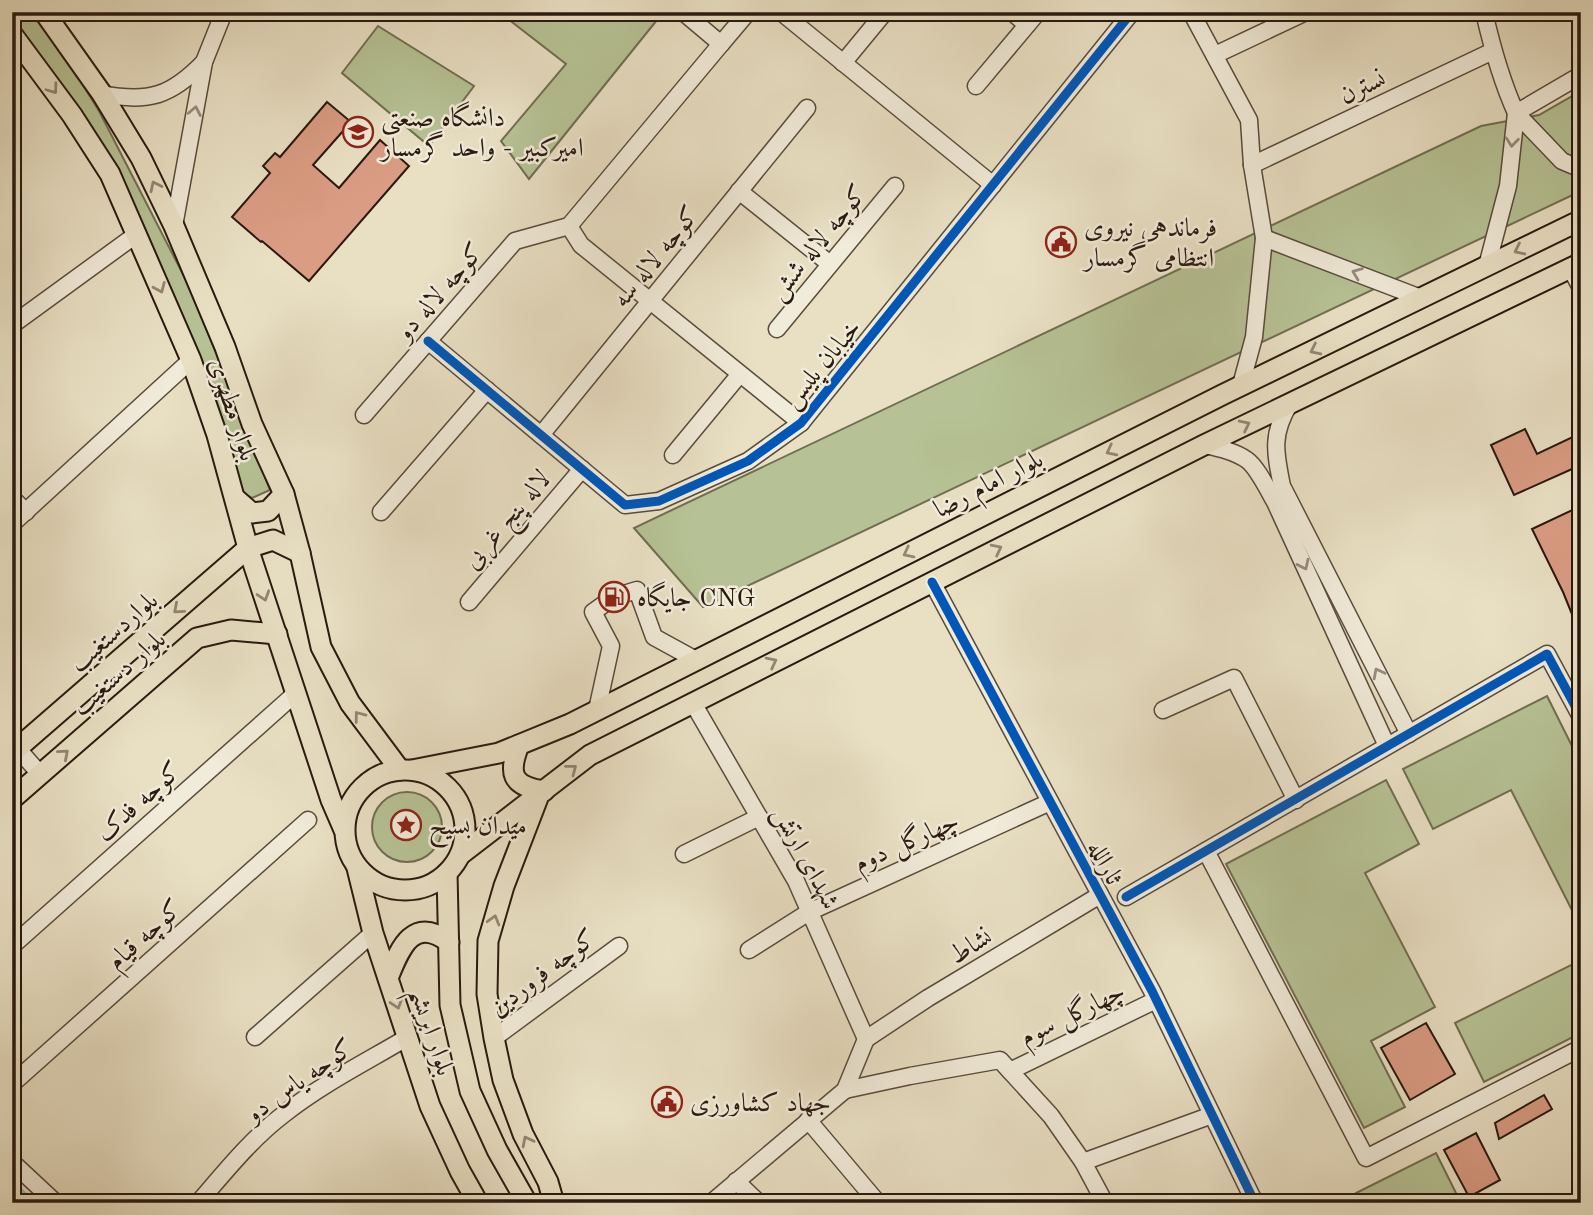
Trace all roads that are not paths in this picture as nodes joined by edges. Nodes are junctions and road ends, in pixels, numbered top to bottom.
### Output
1 (44, 12) edge
2 (225, 12) edge
3 (683, 12) edge
4 (748, 12) edge
5 (781, 12) edge
6 (885, 12) edge
7 (1012, 12) edge
8 (1132, 12) edge
9 (1191, 12) edge
10 (1306, 12) edge
11 (1484, 12) edge
12 (1032, 18) edge
13 (12, 34) edge
14 (721, 44) junction
15 (1493, 51) junction
16 (1215, 55) junction
17 (204, 62) junction
18 (844, 63) junction
19 (1581, 75) edge
20 (976, 86) dead end
21 (102, 94) junction
22 (807, 108) dead end
23 (1516, 113) junction
24 (1252, 165) junction
25 (1581, 169) edge
26 (993, 185) junction
27 (895, 186) dead end
28 (739, 191) junction
29 (1581, 220) edge
30 (174, 226) junction
31 (569, 226) junction
32 (137, 234) junction
33 (1264, 238) junction
34 (830, 264) junction
35 (1576, 265) edge
36 (1487, 266) junction
37 (1581, 288) edge
38 (1421, 298) junction
39 (650, 301) junction
40 (12, 325) edge
41 (777, 330) dead end
42 (428, 341) junction
43 (191, 360) junction
44 (740, 374) junction
45 (1241, 386) junction
46 (487, 390) junction
47 (1290, 403) junction
48 (364, 415) dead end
49 (801, 423) junction
50 (541, 435) junction
51 (1204, 445) junction
52 (673, 455) dead end
53 (582, 469) junction
54 (284, 494) junction
55 (12, 498) edge
56 (235, 498) junction
57 (26, 512) junction
58 (381, 512) dead end
59 (12, 524) edge
60 (1295, 528) junction
61 (248, 548) junction
62 (300, 553) junction
63 (932, 582) junction
64 (469, 602) dead end
65 (277, 634) junction
66 (695, 660) junction
67 (296, 693) junction
68 (693, 703) junction
69 (597, 710) junction
70 (1163, 710) dead end
71 (1581, 717) edge
72 (1409, 734) junction
73 (519, 745) junction
74 (1387, 747) junction
75 (15, 751) edge
76 (406, 770) junction
77 (40, 774) junction
78 (542, 793) junction
79 (12, 799) edge
80 (1296, 800) junction
81 (1050, 802) junction
82 (759, 817) junction
83 (308, 820) dead end
84 (344, 830) junction
85 (1206, 851) junction
86 (684, 854) dead end
87 (460, 855) junction
88 (357, 868) junction
89 (447, 873) junction
90 (1100, 895) junction
91 (1126, 897) dead end
92 (809, 912) junction
93 (373, 933) junction
94 (449, 942) junction
95 (12, 946) edge
96 (619, 946) dead end
97 (749, 950) dead end
98 (388, 978) junction
99 (1156, 1000) junction
100 (255, 1037) dead end
101 (408, 1037) junction
102 (494, 1038) junction
103 (866, 1039) junction
104 (1581, 1048) edge
105 (1010, 1071) junction
106 (12, 1084) edge
107 (845, 1090) junction
108 (1212, 1115) junction
109 (808, 1120) junction
110 (12, 1162) edge
111 (1083, 1163) junction
112 (736, 1181) junction
113 (56, 1203) edge
114 (198, 1203) edge
115 (478, 1203) edge
116 (527, 1203) edge
117 (554, 1203) edge
118 (710, 1203) edge
119 (759, 1203) edge
120 (878, 1203) edge
121 (1105, 1203) edge
122 (1255, 1203) edge

1 - 21 main road, بلوار مطهری
2 - 17 street
3 - 14 street
4 - 14 street
5 - 18 street
6 - 18 street
7 - 12 street
8 - 26 street, خیابان پلیس
9 - 16 street
10 - 16 street
11 - 15 street
12 - 20 street
13 -> 32 main road, بلوار مطهری
14 - 31 street
15 - 23 street
15 - 24 street, نسترن
16 - 24 street
17 - 21 street
30 -> 17 street
18 - 26 street
19 - 23 street
30 -> 21 main road, بلوار مطهری
22 - 28 street, کوچه لاله سه
23 - 25 street
23 -> 36 street
24 - 33 street
26 - 49 street, خیابان پلیس
27 - 34 street, کوچه لاله شش
28 - 34 street
28 - 39 street, کوچه لاله سه
29 -> 36 main road, بلوار امام رضا
30 - 54 main road, بلوار مطهری
31 - 39 street
31 - 42 street, کوچه لاله دو
32 - 40 street
32 -> 43 main road, بلوار مطهری
38 -> 33 street
33 - 45 street
34 - 41 street, کوچه لاله شش
35 - 37 street
35 - 47 main road
36 - 38 main road, بلوار امام رضا
38 -> 45 main road, بلوار امام رضا
39 - 44 street
39 - 50 street, کوچه لاله سه
42 - 46 street, خیابان پلیس
42 - 48 street, کوچه لاله دو
43 - 56 main road, بلوار مطهری
43 - 57 street
44 - 49 street
44 - 52 street
45 -> 66 main road, بلوار امام رضا
46 - 50 street, خیابان پلیس
46 - 58 street
51 -> 47 main road
47 - 60 street
49 - 53 street, خیابان پلیس
50 - 53 street, خیابان پلیس
51 - 60 street
63 -> 51 main road
53 - 64 street, لاله پنج غربی
54 - 56 main road
54 - 62 main road, بلوار مطهری
55 - 57 street
56 - 61 main road, بلوار مطهری
57 - 59 street
72 -> 60 street
60 -> 74 street
61 - 62 main road
61 -> 65 main road, بلوار مطهری
61 -> 75 main road, بلواردستغیب
76 -> 62 main road, بلوار مطهری
68 -> 63 main road
63 - 81 street, ثارالله
65 - 67 main road, بلوار مطهری
77 -> 65 main road, بلوار دستغیب
66 - 69 main road, بلوار امام رضا
66 - 69 street
67 - 84 main road, بلوار مطهری
67 - 95 street, کوچه فدک
78 -> 68 main road
68 - 82 street, شهدای ارتش
69 - 73 main road, بلوار امام رضا
70 - 80 street
71 - 72 street
72 - 74 street
73 - 76 main road, بلوار امام رضا
73 - 78 main road
74 - 80 street
75 - 77 street
76 - 84 main road
76 - 87 main road
77 - 79 main road, بلوار دستغیب
78 - 87 main road
102 -> 78 main road
80 - 85 street
81 - 90 street, ثارالله
81 - 92 street, چهارگل دوم
82 - 86 street
82 - 92 street, شهدای ارتش
83 - 106 street, کوچه قیام
84 - 88 main road
85 - 91 street
85 - 104 street
87 - 89 main road
88 - 89 main road
88 - 93 main road, بلوار ابریشم
89 - 94 main road, بلوار ابریشم
90 - 99 street, ثارالله
90 - 103 street, نشاط
92 - 97 street, چهارگل دوم
92 - 103 street, شهدای ارتش
93 - 98 main road, بلوار ابریشم
93 - 100 street
94 - 98 main road
94 - 116 main road, بلوار ابریشم
96 - 102 street, کوچه فروردین
98 -> 101 main road, بلوار ابریشم
99 - 105 street, چهارگل سوم
99 - 108 street, ثارالله
101 - 114 street, کوچه یاس دو
101 - 115 main road, بلوار ابریشم
117 -> 102 main road
103 - 107 street
105 - 107 street
105 - 111 street
107 - 109 street
108 - 111 street
108 - 122 street, ثارالله
109 - 112 street
109 - 120 street
110 - 113 street
111 - 121 street
112 - 118 street
112 - 119 street

